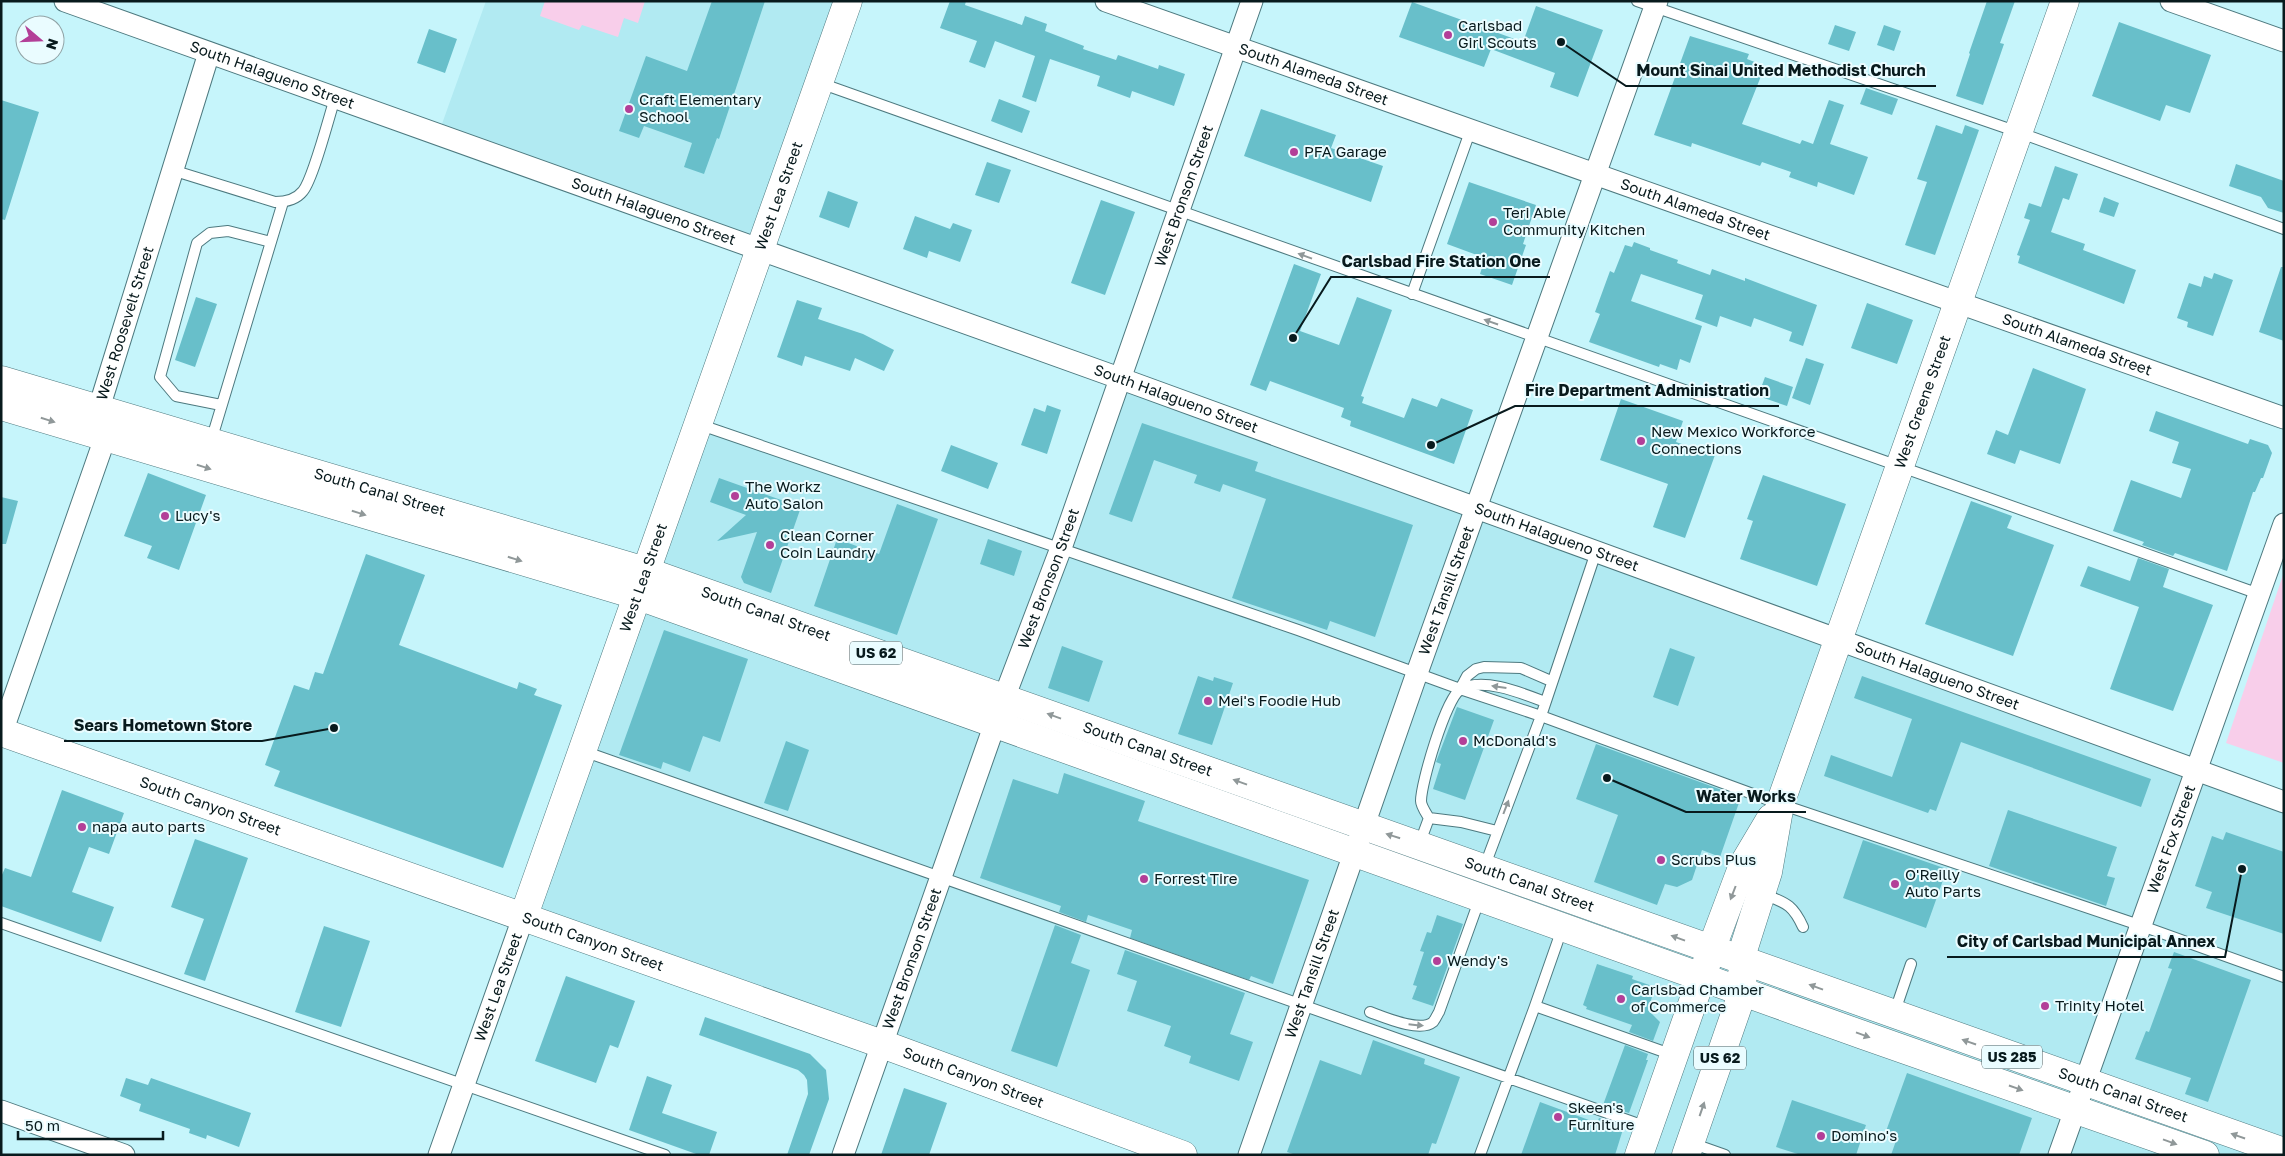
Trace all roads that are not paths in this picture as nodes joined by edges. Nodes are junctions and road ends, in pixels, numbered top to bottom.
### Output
1 (66, 1) edge
2 (848, 1) edge
3 (1106, 1) edge
4 (1252, 1) edge
5 (2065, 1) edge
6 (2172, 1) edge
7 (1649, 3) edge
8 (2284, 41) edge
9 (1236, 47) junction
10 (209, 52) junction
11 (819, 83) junction
12 (335, 98) junction
13 (1471, 129) junction
14 (2018, 132) junction
15 (172, 170) junction
16 (1595, 174) junction
17 (283, 202) junction
18 (1178, 211) junction
19 (2284, 229) edge
20 (271, 242) junction
21 (760, 250) junction
22 (1412, 294) junction
23 (1958, 302) junction
24 (1537, 338) junction
25 (1120, 378) junction
26 (1, 380) edge
27 (221, 405) junction
28 (1, 406) edge
29 (98, 408) junction
30 (2284, 418) edge
31 (697, 424) junction
32 (105, 438) junction
33 (210, 442) junction
34 (1900, 466) junction
35 (1477, 507) junction
36 (2284, 524) edge
37 (1061, 548) junction
38 (1596, 552) junction
39 (640, 583) junction
40 (2259, 594) junction
41 (1838, 638) junction
42 (1418, 672) junction
43 (1551, 681) junction
44 (1460, 689) junction
45 (1004, 698) junction
46 (1545, 702) junction
47 (1541, 716) junction
48 (994, 724) junction
49 (2, 733) edge
50 (582, 750) junction
51 (2195, 771) junction
52 (2284, 802) edge
53 (1780, 804) junction
54 (1429, 818) junction
55 (1364, 827) junction
56 (1497, 831) junction
57 (1419, 845) junction
58 (1354, 853) junction
59 (1484, 869) junction
60 (942, 877) junction
61 (1762, 893) junction
62 (1480, 898) junction
63 (523, 918) junction
64 (1, 923) edge
65 (2142, 926) junction
66 (1563, 927) junction
67 (1803, 927) dead end
68 (1711, 950) junction
69 (1740, 960) junction
70 (1911, 964) dead end
71 (1702, 977) junction
72 (2284, 977) edge
73 (1743, 992) junction
74 (1535, 1006) junction
75 (1301, 1007) junction
76 (1370, 1012) dead end
77 (1894, 1015) junction
78 (882, 1044) junction
79 (1674, 1055) junction
80 (1509, 1079) junction
81 (2085, 1083) junction
82 (464, 1084) junction
83 (2076, 1109) junction
84 (1, 1111) edge
85 (1649, 1128) junction
86 (1688, 1149) edge
87 (2284, 1152) edge
88 (124, 1155) edge
89 (439, 1155) edge
90 (664, 1155) edge
91 (843, 1155) edge
92 (1183, 1155) edge
93 (1249, 1155) edge
94 (1480, 1155) edge
95 (1640, 1155) edge
96 (1725, 1155) edge
97 (2060, 1155) edge
98 (2205, 1155) edge

1 - 10 street, South Halagueno Street
2 - 11 main road, West Lea Street
3 - 9 street, South Alameda Street
4 - 9 street, West Bronson Street
5 - 14 main road, West Greene Street
6 - 8 street
7 - 14 lane
7 - 16 street, West Tansill Street
9 - 13 street, South Alameda Street
9 - 18 street, West Bronson Street
10 - 12 street, South Halagueno Street
10 - 15 street, West Roosevelt Street
11 - 18 lane
11 - 21 main road, West Lea Street
12 - 17 lane
12 - 21 street, South Halagueno Street
13 - 16 street, South Alameda Street
13 - 22 lane
14 - 19 lane
14 - 23 main road, West Greene Street
15 - 17 lane
15 - 29 street, West Roosevelt Street
16 - 23 street, South Alameda Street
16 - 24 street, West Tansill Street
17 - 20 lane
22 -> 18 lane
18 - 25 street, West Bronson Street
20 - 27 lane
20 - 27 lane
21 - 25 street, South Halagueno Street
21 - 31 main road, West Lea Street
24 -> 22 lane
23 - 30 street, South Alameda Street
23 - 34 main road, West Greene Street
24 - 34 lane
24 - 35 street, West Tansill Street
25 - 35 street, South Halagueno Street
25 - 37 street, West Bronson Street
26 - 29 main road, South Canal Street / US 62
27 - 33 lane
28 -> 32 main road, South Canal Street / US 62
29 - 32 street, West Roosevelt Street
29 - 33 main road, South Canal Street / US 62
31 - 37 lane
31 - 39 main road, West Lea Street
32 -> 39 main road, South Canal Street / US 62
32 - 49 street
33 - 39 main road, South Canal Street / US 62
34 - 40 lane
34 - 41 main road, West Greene Street
35 - 38 street, South Halagueno Street
35 - 42 street, West Tansill Street
36 - 40 street, West Fox Street
37 - 42 lane
37 - 45 street, West Bronson Street
38 - 41 street, South Halagueno Street
38 - 43 lane
39 - 45 main road, South Canal Street / US 62
39 - 48 main road, South Canal Street / US 62
39 - 50 main road, West Lea Street
40 - 51 street, West Fox Street
41 - 51 street, South Halagueno Street
41 - 53 main road, West Greene Street
42 - 44 lane
42 - 55 street, West Tansill Street
43 - 44 lane
43 - 46 lane
46 -> 44 lane
44 - 47 lane
44 - 54 lane
45 - 48 street, West Bronson Street
55 -> 45 main road, South Canal Street / US 62
46 - 47 lane
47 - 53 lane
56 -> 47 lane
48 - 58 main road, South Canal Street / US 62
48 - 60 street, West Bronson Street
49 - 63 main road, South Canyon Street
50 - 60 lane
50 - 63 main road, West Lea Street
51 - 52 street, South Halagueno Street
51 - 65 street, West Fox Street
53 - 61 main road, West Greene Street
53 - 65 lane
53 -> 68 main road, West Greene Street
54 - 56 lane
54 - 57 lane
57 -> 55 main road, South Canal Street / US 62
55 - 58 street, West Tansill Street
56 - 59 lane
57 - 59 main road, South Canal Street / US 62
58 - 62 main road, South Canal Street / US 62
58 - 75 street, West Tansill Street
68 -> 59 main road, South Canal Street / US 62
60 - 75 lane
60 - 78 street, West Bronson Street
61 - 67 lane
61 - 69 main road, West Greene Street
62 - 66 main road, South Canal Street / US 62
76 -> 62 lane
63 - 78 main road, South Canyon Street
63 - 82 street, West Lea Street
64 - 82 lane
65 - 72 lane
65 - 81 street, West Fox Street
66 - 71 main road, South Canal Street / US 62
66 - 74 lane
68 - 69 main road, South Canal Street / US 62
68 - 71 main road, West Greene Street / US 62
69 - 73 main road, West Greene Street / US 62
77 -> 69 main road, South Canal Street / US 285
70 - 77 lane
71 - 73 main road, South Canal Street / US 285
71 - 79 main road, West Greene Street / US 62
73 -> 83 main road, South Canal Street / US 285
86 -> 73 main road, West Greene Street / US 62
74 - 79 lane
74 - 80 lane
75 - 80 lane
75 - 93 street, West Tansill Street
81 -> 77 main road, South Canal Street / US 285
78 - 91 street, West Bronson Street
78 - 92 main road, South Canyon Street
79 - 85 main road, West Greene Street / US 62
80 - 85 lane
80 - 94 lane
81 - 83 street, West Fox Street
87 -> 81 main road, South Canal Street / US 285
82 - 89 street, West Lea Street
82 - 90 lane
83 - 97 street, West Fox Street
83 -> 98 main road, South Canal Street / US 285
84 - 88 street
85 - 95 main road, West Greene Street / US 62
86 - 96 lane

